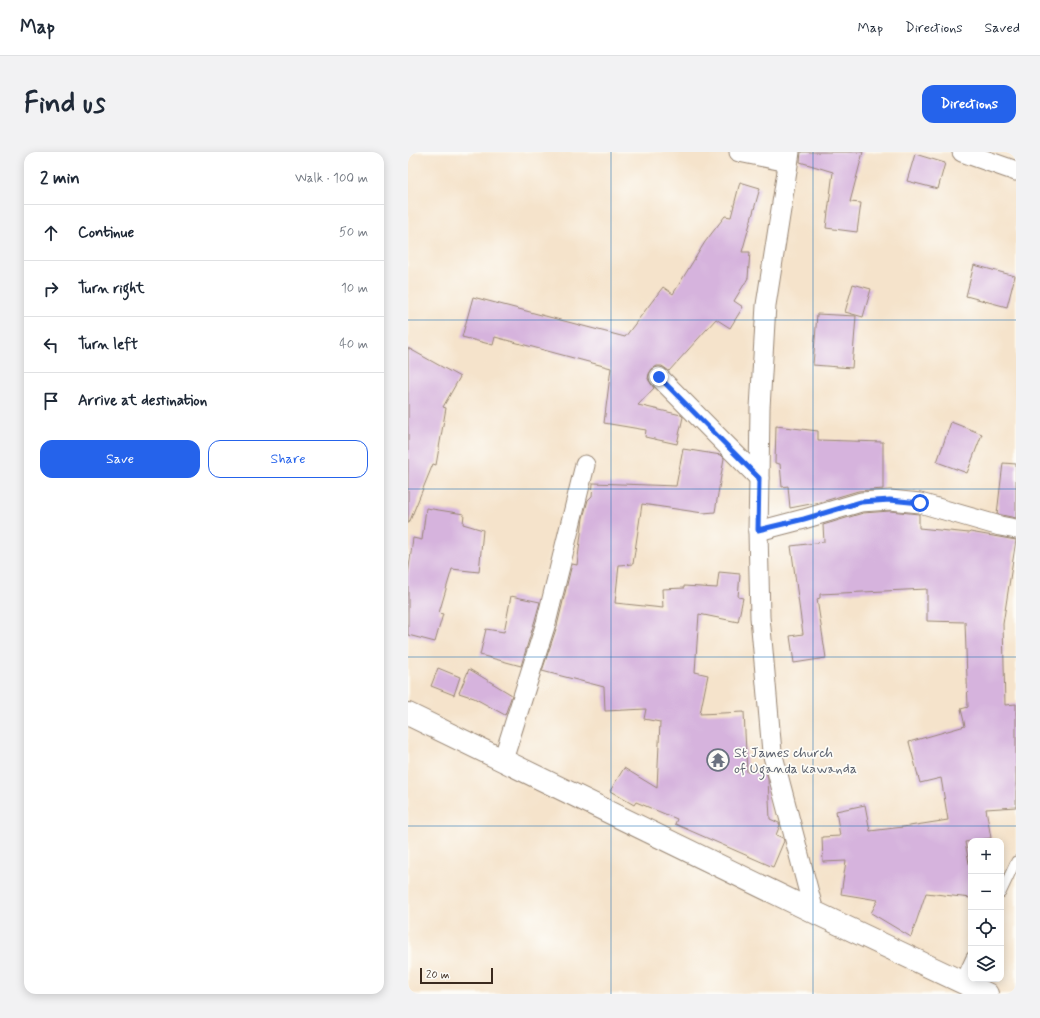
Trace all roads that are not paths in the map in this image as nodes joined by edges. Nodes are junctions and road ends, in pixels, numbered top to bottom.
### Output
1 (739, 152) edge
2 (962, 152) edge
3 (789, 157) edge
4 (1016, 171) edge
5 (659, 377) dead end
6 (585, 465) dead end
7 (759, 478) junction
8 (1016, 529) edge
9 (758, 530) junction
10 (408, 714) edge
11 (503, 760) junction
12 (1016, 861) edge
13 (1004, 887) edge
14 (814, 912) junction
15 (968, 964) edge
16 (960, 981) junction
17 (987, 994) edge

1 - 3 street
2 - 4 street
3 - 7 street
5 - 7 street
6 - 11 street
7 - 9 street
8 - 9 street
9 - 14 street
10 - 11 street
11 - 14 street
12 - 13 lane
14 - 16 street
15 - 16 lane
16 - 17 street

